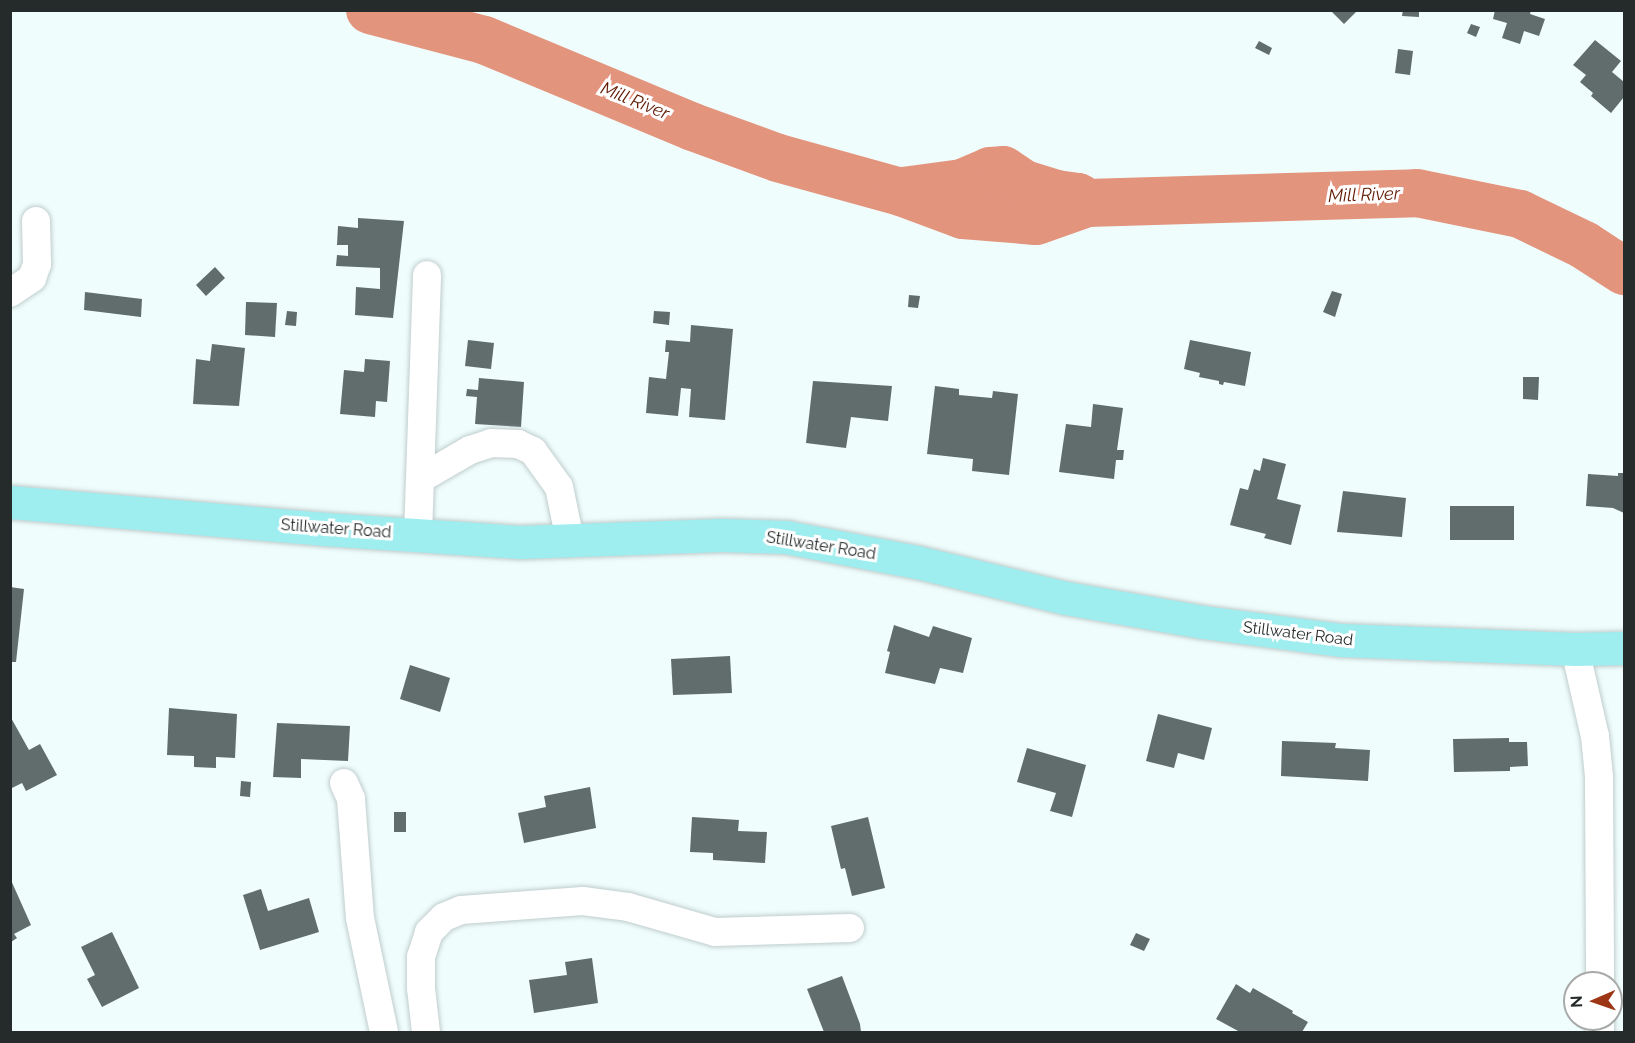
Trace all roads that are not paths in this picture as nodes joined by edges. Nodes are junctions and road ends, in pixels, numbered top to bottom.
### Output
1 (36, 221) dead end
2 (427, 275) dead end
3 (10, 293) edge
4 (420, 479) junction
5 (10, 502) edge
6 (418, 535) junction
7 (570, 540) junction
8 (1624, 648) edge
9 (1575, 649) junction
10 (344, 783) dead end
11 (850, 928) dead end
12 (1600, 971) edge
13 (384, 1032) edge
14 (426, 1032) edge

1 - 3 lane
2 - 4 lane
4 - 6 lane
4 - 7 lane
5 - 6 main road, Stillwater Road
6 - 7 main road, Stillwater Road
7 - 9 main road, Stillwater Road
8 - 9 main road, Stillwater Road
9 - 12 lane
10 - 13 lane
11 - 14 lane

